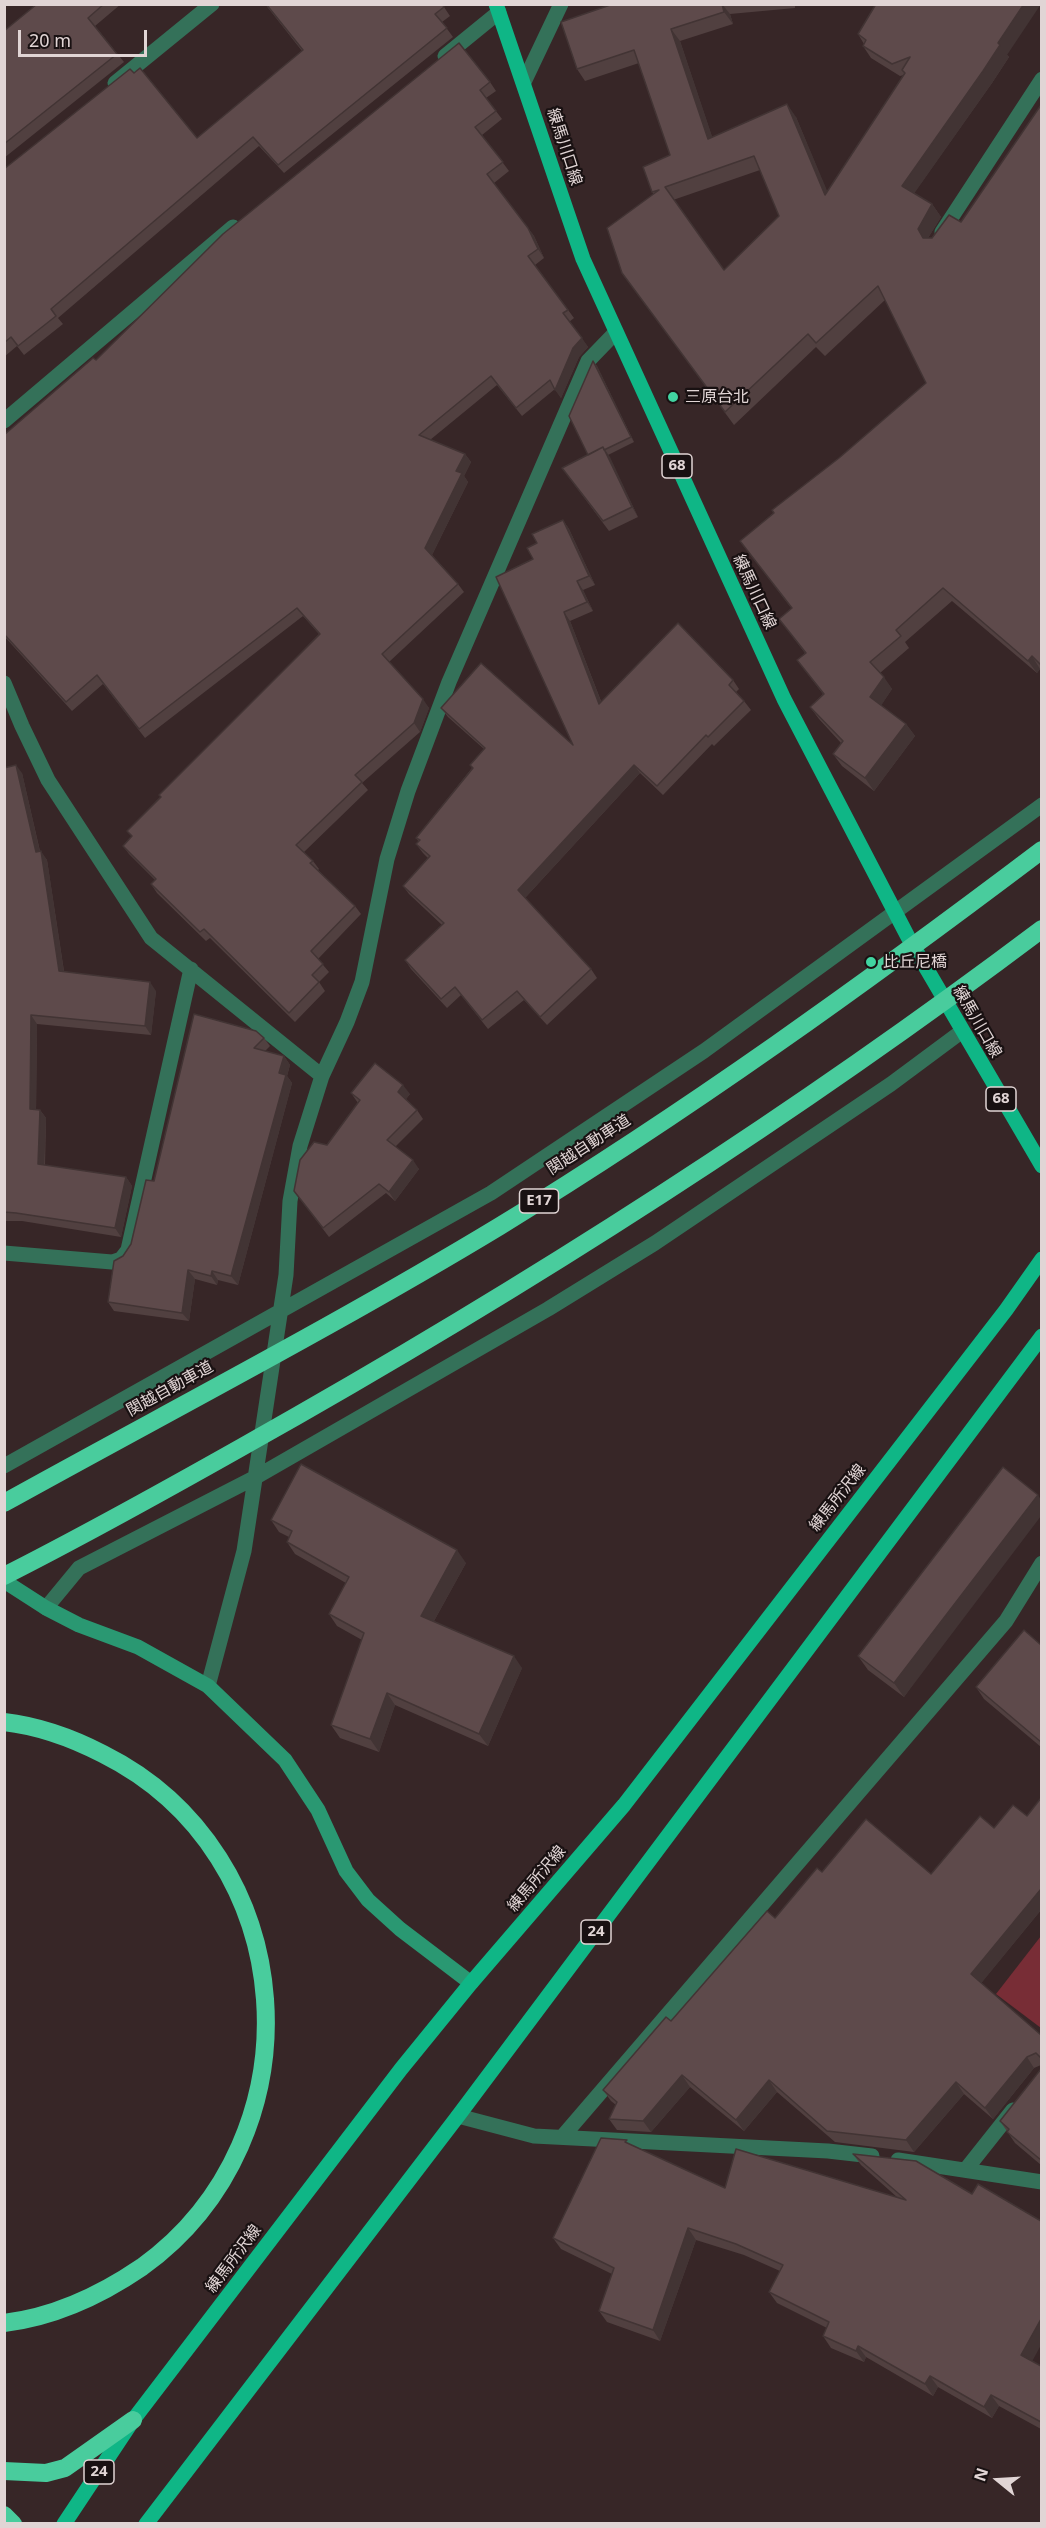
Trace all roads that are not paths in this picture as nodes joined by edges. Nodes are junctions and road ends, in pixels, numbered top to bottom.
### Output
1 (212, 4) edge
2 (561, 4) edge
3 (497, 8) edge
4 (434, 64) edge
5 (1041, 78) edge
6 (524, 82) junction
7 (105, 91) edge
8 (241, 220) edge
9 (936, 242) edge
10 (616, 333) junction
11 (4, 421) edge
12 (4, 683) edge
13 (1041, 806) edge
14 (1041, 850) edge
15 (895, 913) junction
16 (1041, 929) edge
17 (191, 969) junction
18 (961, 1032) junction
19 (322, 1076) junction
20 (1041, 1166) edge
21 (4, 1253) edge
22 (1041, 1259) edge
23 (281, 1310) junction
24 (1041, 1336) edge
25 (4, 1466) edge
26 (256, 1477) junction
27 (4, 1503) edge
28 (1041, 1563) edge
29 (4, 1576) edge
30 (4, 1581) edge
31 (46, 1608) junction
32 (208, 1686) junction
33 (4, 1722) edge
34 (471, 1983) junction
35 (1021, 2100) edge
36 (458, 2116) junction
37 (563, 2136) junction
38 (967, 2168) junction
39 (1041, 2182) edge
40 (4, 2323) edge
41 (133, 2420) junction
42 (4, 2472) edge
43 (4, 2515) edge
44 (14, 2523) edge
45 (64, 2523) edge
46 (146, 2523) edge

1 - 7 street
2 - 6 street
3 - 4 street
3 - 6 main road, 練馬川口線 / 68
5 - 9 street
6 - 10 main road, 練馬川口線 / 68
8 - 11 street
10 - 15 main road, 練馬川口線 / 68
10 - 19 street
12 - 17 street
13 - 15 street
14 - 27 highway, 関越自動車道 / E17, bridge
15 - 18 main road, 練馬川口線 / 68
15 - 23 street
16 - 29 highway, bridge
17 - 19 street
17 - 21 street
18 - 20 main road, 練馬川口線 / 68
18 - 26 street
19 - 23 street
22 - 34 main road, 練馬所沢線 / 24
23 - 25 street
23 - 26 street
24 - 36 main road, 24
26 - 31 street
26 - 32 street
28 - 37 street
30 - 31 street
31 - 32 street
32 - 34 street
33 - 40 highway
34 - 41 main road, 練馬所沢線 / 24
35 - 38 street
36 - 37 street
36 - 46 main road, 24
37 - 38 street
38 - 39 street
41 - 42 highway
41 - 45 main road, 練馬所沢線 / 24
43 - 44 highway

